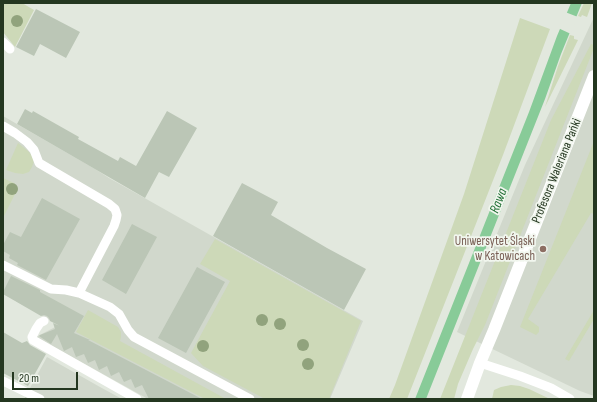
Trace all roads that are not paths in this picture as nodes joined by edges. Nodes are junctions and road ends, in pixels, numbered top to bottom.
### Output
1 (3, 42) edge
2 (10, 49) dead end
3 (594, 76) edge
4 (3, 126) edge
5 (3, 265) edge
6 (79, 294) junction
7 (44, 322) dead end
8 (480, 363) junction
9 (3, 381) edge
10 (40, 399) edge
11 (137, 399) edge
12 (250, 399) edge
13 (467, 399) edge
14 (570, 399) edge

1 - 2 lane
3 - 8 street, Profesora Waleriana Pańki
4 - 6 lane
5 - 6 lane
6 - 12 lane
7 - 11 lane
8 - 13 street, Profesora Waleriana Pańki
8 - 14 lane
9 - 10 lane

